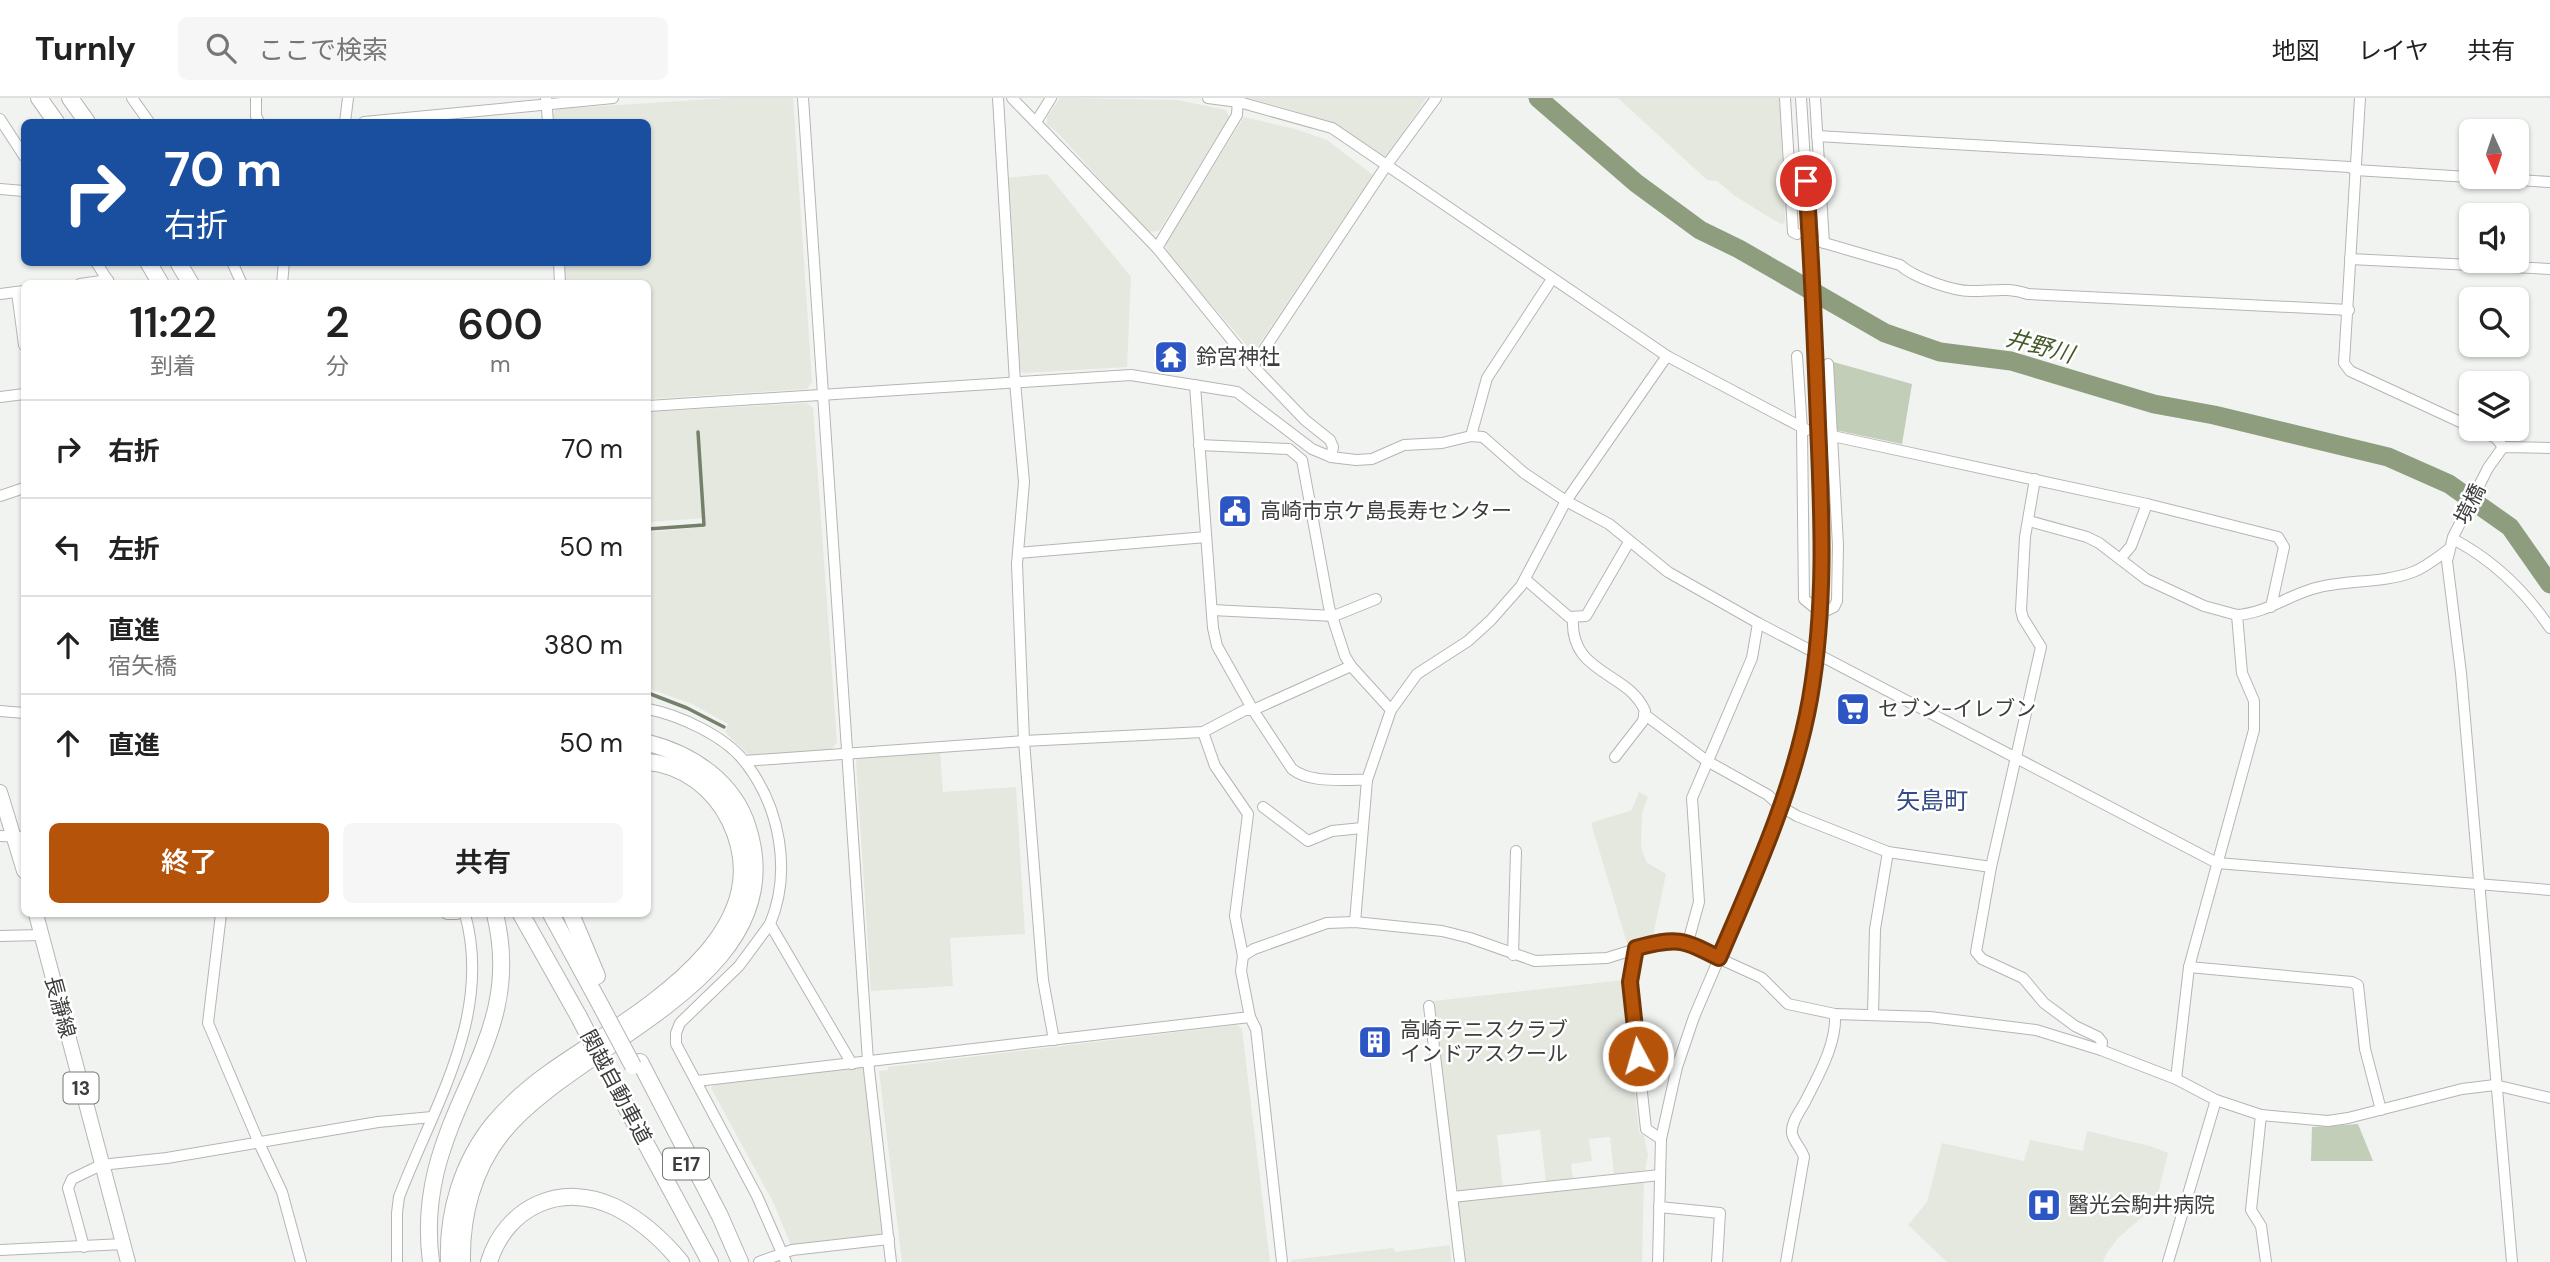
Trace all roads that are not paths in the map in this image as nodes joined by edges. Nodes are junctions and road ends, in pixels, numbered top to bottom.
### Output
1 (39, 98) edge
2 (70, 98) edge
3 (132, 98) edge
4 (256, 98) edge
5 (348, 98) edge
6 (614, 98) edge
7 (803, 98) edge
8 (998, 98) edge
9 (1012, 98) edge
10 (1051, 98) edge
11 (1208, 98) edge
12 (1436, 98) edge
13 (1785, 98) edge
14 (1801, 98) edge
15 (1815, 98) edge
16 (2360, 98) edge
17 (1239, 100) edge
18 (547, 101) edge
19 (0, 119) edge
20 (54, 119) edge
21 (84, 119) edge
22 (147, 119) edge
23 (258, 119) edge
24 (345, 119) edge
25 (390, 119) edge
26 (548, 119) edge
27 (1036, 122) junction
28 (1817, 136) junction
29 (21, 151) edge
30 (1386, 166) junction
31 (2355, 170) junction
32 (2550, 182) edge
33 (0, 189) edge
34 (21, 191) edge
35 (1797, 234) dead end
36 (1157, 248) junction
37 (2350, 258) junction
38 (2550, 269) edge
39 (1552, 279) junction
40 (21, 292) edge
41 (0, 294) edge
42 (2349, 310) junction
43 (1667, 356) junction
44 (1797, 356) dead end
45 (1828, 364) dead end
46 (1253, 366) junction
47 (1015, 382) junction
48 (1195, 385) junction
49 (21, 394) edge
50 (824, 394) junction
51 (0, 397) edge
52 (651, 406) edge
53 (2459, 422) edge
54 (1805, 429) junction
55 (1471, 436) junction
56 (1830, 436) junction
57 (2498, 441) edge
58 (1199, 445) junction
59 (2503, 447) junction
60 (2550, 448) edge
61 (1331, 457) junction
62 (2035, 479) junction
63 (21, 489) edge
64 (0, 496) edge
65 (1566, 501) junction
66 (2147, 504) junction
67 (2029, 521) junction
68 (1206, 537) junction
69 (1629, 542) junction
70 (2452, 542) junction
71 (1018, 552) junction
72 (2120, 559) junction
73 (1525, 579) junction
74 (1376, 599) dead end
75 (2270, 607) junction
76 (1212, 610) junction
77 (1821, 613) junction
78 (2237, 615) junction
79 (1334, 616) junction
80 (1573, 617) junction
81 (1758, 623) junction
82 (2550, 628) edge
83 (1816, 653) junction
84 (1351, 666) junction
85 (651, 710) edge
86 (1253, 710) junction
87 (1391, 710) junction
88 (0, 711) edge
89 (21, 713) edge
90 (1644, 714) junction
91 (1203, 732) junction
92 (1024, 741) junction
93 (651, 744) edge
94 (848, 753) junction
95 (1615, 757) dead end
96 (2017, 759) junction
97 (744, 761) junction
98 (1707, 761) junction
99 (651, 762) edge
100 (1367, 780) junction
101 (0, 792) edge
102 (1780, 806) junction
103 (1263, 807) dead end
104 (1362, 828) junction
105 (0, 836) edge
106 (20, 837) edge
107 (1516, 851) dead end
108 (1888, 852) junction
109 (2217, 863) junction
110 (1991, 867) junction
111 (2479, 885) junction
112 (2550, 890) edge
113 (37, 917) edge
114 (220, 917) edge
115 (466, 917) edge
116 (495, 917) edge
117 (523, 917) edge
118 (553, 917) edge
119 (572, 917) edge
120 (1355, 922) junction
121 (770, 924) junction
122 (42, 935) junction
123 (0, 936) edge
124 (1688, 942) junction
125 (1636, 948) junction
126 (1513, 955) junction
127 (1243, 956) junction
128 (1719, 958) junction
129 (2189, 967) junction
130 (605, 1004) junction
131 (1429, 1006) dead end
132 (1835, 1014) junction
133 (1873, 1015) junction
134 (1250, 1017) junction
135 (1054, 1040) junction
136 (2101, 1050) junction
137 (868, 1061) junction
138 (852, 1063) junction
139 (2176, 1079) junction
140 (697, 1081) junction
141 (2495, 1085) junction
142 (2550, 1098) edge
143 (2216, 1100) junction
144 (2381, 1110) junction
145 (2261, 1115) junction
146 (432, 1117) junction
147 (1661, 1139) junction
148 (259, 1143) junction
149 (102, 1165) junction
150 (1660, 1175) junction
151 (1452, 1197) junction
152 (1659, 1207) junction
153 (889, 1239) junction
154 (124, 1244) junction
155 (84, 1247) junction
156 (0, 1250) edge
157 (784, 1259) edge
158 (128, 1262) edge
159 (301, 1262) edge
160 (397, 1262) edge
161 (432, 1262) edge
162 (449, 1262) edge
163 (462, 1262) edge
164 (489, 1262) edge
165 (681, 1262) edge
166 (710, 1262) edge
167 (739, 1262) edge
168 (759, 1262) edge
169 (891, 1262) edge
170 (1282, 1262) edge
171 (1460, 1262) edge
172 (1658, 1262) edge
173 (1717, 1262) edge
174 (1786, 1262) edge
175 (2168, 1262) edge
176 (2266, 1262) edge
177 (2512, 1262) edge

1 - 20 highway
2 - 21 highway
3 - 22 street
4 - 23 street
5 - 24 street
6 - 18 street
7 - 50 street
8 - 47 street
9 - 27 street
10 - 27 street
11 - 17 street
12 - 30 street
13 - 35 street
14 - 77 street
15 - 28 street
16 - 31 street
17 - 30 street
17 - 36 street
18 - 25 street
18 - 26 street
19 - 29 street
27 - 36 street
28 - 31 street
28 - 42 street
30 - 39 street
30 - 46 street
31 - 32 street
31 - 37 street
33 - 34 street
36 - 46 street
37 - 38 street
37 - 42 street
39 - 43 street
39 - 55 street
40 - 41 street
42 - 53 street
43 - 54 street
43 - 65 street
44 - 54 street
45 - 56 street
46 - 61 street
47 - 48 street
47 - 50 street
47 - 71 street
48 - 58 street
48 - 61 street
49 - 51 street
50 - 52 street
50 - 94 street
54 - 77 street
55 - 61 street
55 - 65 street
56 - 62 street
56 - 77 street
57 - 59 street
58 - 68 street
58 - 79 street
59 - 60 street
59 - 70 street, 境橋
62 - 66 street
62 - 67 street
63 - 64 street
65 - 69 street
65 - 73 street
66 - 72 street
66 - 75 street
67 - 72 street
67 - 96 street
68 - 71 street
68 - 76 street
69 - 80 street
69 - 81 street
70 - 75 street
70 - 82 street
70 - 111 street
71 - 92 street
72 - 78 street
73 - 80 street
73 - 87 street
74 - 79 street
75 - 78 street
76 - 79 street
76 - 86 street
77 - 83 street
78 - 109 street
79 - 84 street
80 - 90 street
81 - 83 street
81 - 98 street
83 - 96 street
83 - 102 street
84 - 86 street
84 - 87 street
85 - 97 street
86 - 91 street
86 - 100 street
87 - 100 street
88 - 89 street
90 - 95 street
90 - 98 street
91 - 92 street
91 - 127 street
92 - 94 street
92 - 135 street
93 - 163 highway
94 - 97 street
94 - 137 street
96 - 109 street
96 - 110 street
97 - 121 street
98 - 102 street
98 - 124 street
99 - 162 highway
100 - 104 street
101 - 106 main road
102 - 108 street
102 - 128 street
103 - 104 street
104 - 120 street
105 - 106 street
107 - 126 street
108 - 110 street
108 - 133 street
109 - 111 street
109 - 129 street
110 - 136 street
111 - 112 street
111 - 141 street
113 - 122 main road, 長瀞線 / 13
114 - 148 street
115 - 146 street
116 - 161 highway
117 - 166 highway, 関越自動車道 / E17, bridge
118 - 130 highway, 関越自動車道 / E17
119 - 130 highway
120 - 126 street
120 - 127 street
121 - 138 street
121 - 140 street
122 - 123 street
122 - 149 main road, 長瀞線 / 13
124 - 125 street
124 - 128 street
125 - 126 street
125 - 147 street
127 - 134 street
128 - 132 street
128 - 147 street
129 - 139 street
129 - 144 street
130 - 167 highway, 関越自動車道 / E17, bridge
131 - 151 street
132 - 133 street
132 - 174 street
133 - 136 street
134 - 135 street
134 - 170 street
135 - 137 street
136 - 139 street
137 - 138 street
137 - 153 street
138 - 140 street
139 - 143 street
140 - 157 street
141 - 142 street
141 - 144 street
141 - 177 street
143 - 145 street
143 - 175 street
144 - 145 street
145 - 176 street
146 - 148 street
146 - 160 street
147 - 150 street
148 - 149 street
148 - 159 street
149 - 154 main road, 長瀞線 / 13
149 - 155 street
150 - 151 street
150 - 152 street
151 - 171 street
152 - 172 street
152 - 173 street
153 - 157 street
153 - 169 street
154 - 155 street
154 - 158 main road, 長瀞線 / 13
155 - 156 street
157 - 168 street
164 - 165 highway

